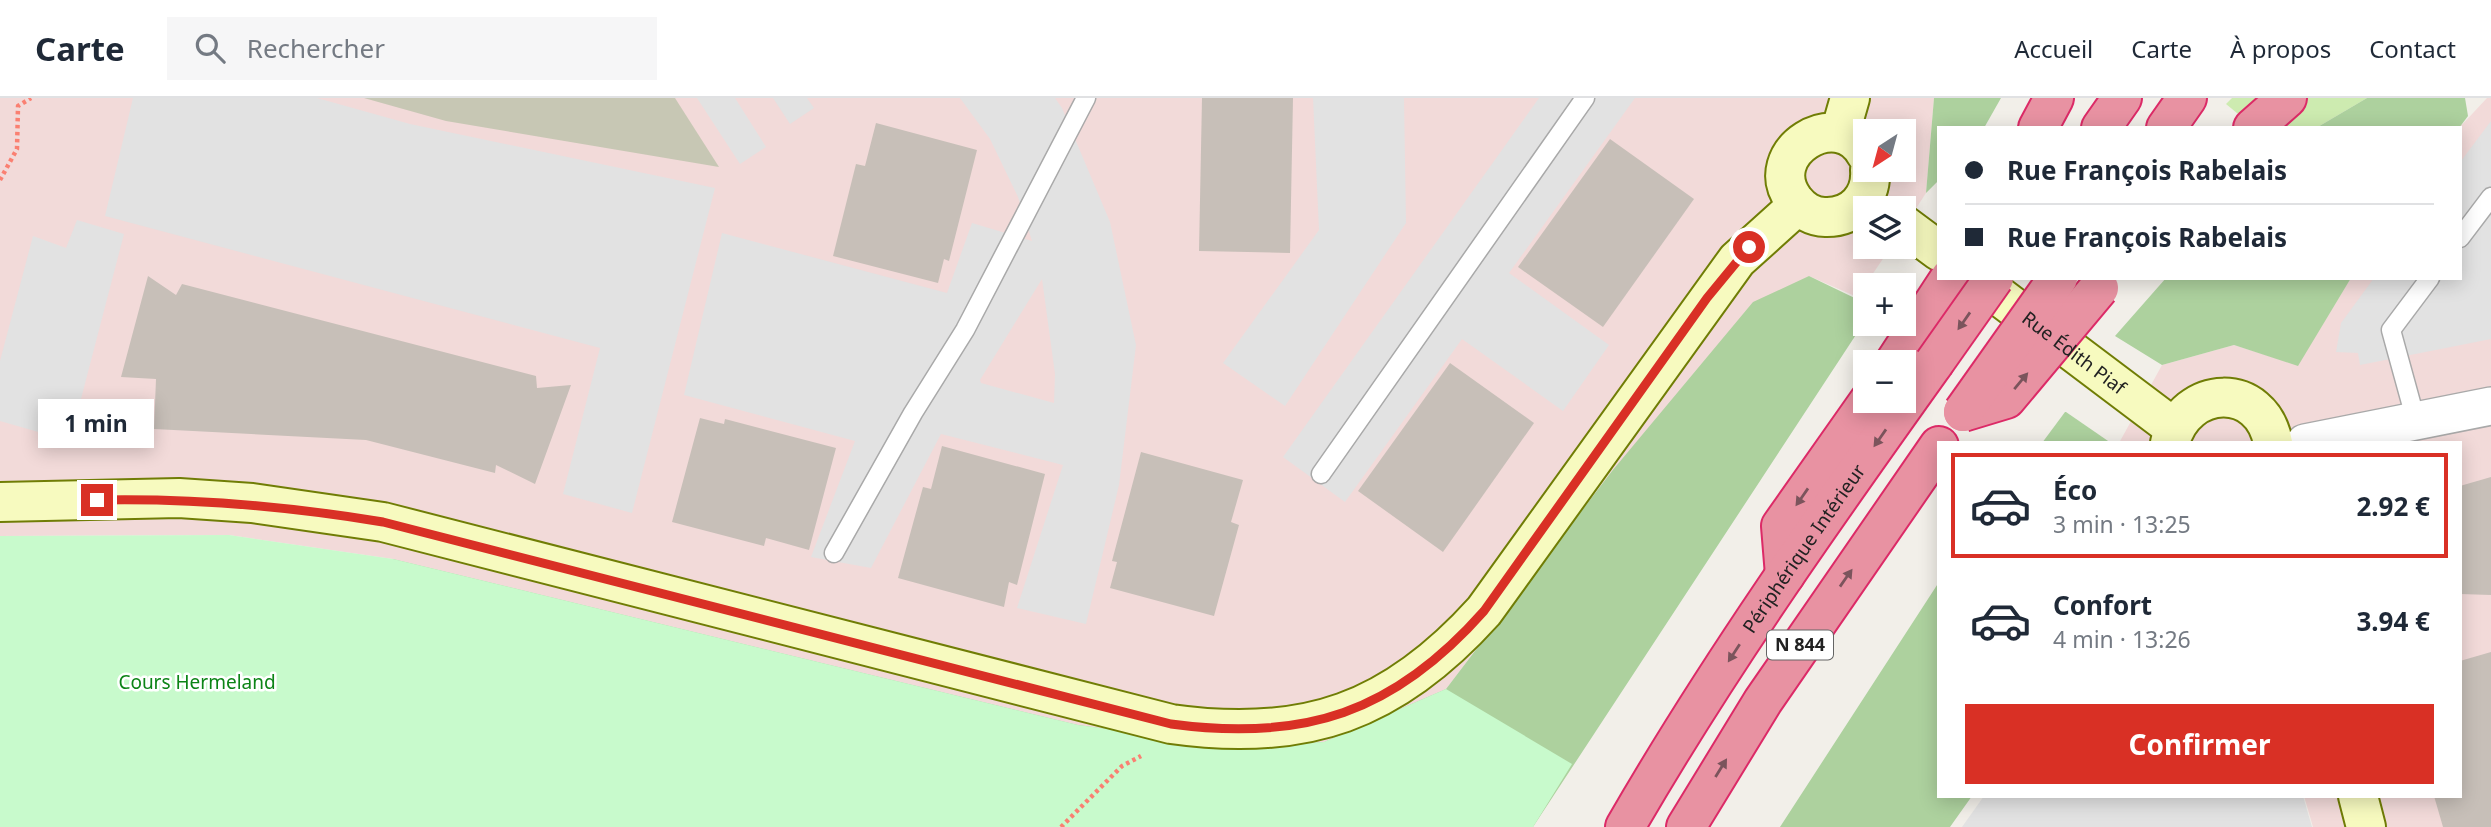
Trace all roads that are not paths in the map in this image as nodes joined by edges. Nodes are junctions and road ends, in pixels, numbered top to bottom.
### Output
1 (1086, 98) edge
2 (1586, 98) edge
3 (2054, 98) edge
4 (2122, 98) edge
5 (2187, 98) edge
6 (2287, 98) edge
7 (2039, 126) edge
8 (2102, 126) edge
9 (2166, 126) edge
10 (2255, 126) edge
11 (1852, 128) edge
12 (1872, 192) edge
13 (2491, 197) edge
14 (1798, 205) junction
15 (1916, 234) edge
16 (2462, 235) edge
17 (1937, 250) edge
18 (1949, 280) edge
19 (1978, 280) edge
20 (1992, 280) edge
21 (2057, 280) edge
22 (2428, 280) edge
23 (2104, 283) edge
24 (1916, 350) edge
25 (1916, 353) edge
26 (2491, 406) edge
27 (1963, 412) junction
28 (1860, 413) edge
29 (1880, 413) edge
30 (2416, 421) junction
31 (2172, 435) edge
32 (1942, 441) edge
33 (2273, 441) edge
34 (2315, 441) edge
35 (1937, 448) edge
36 (1321, 474) dead end
37 (0, 502) edge
38 (834, 553) dead end
39 (1785, 575) junction
40 (2359, 798) edge
41 (1625, 827) edge
42 (1686, 827) edge
43 (2366, 827) edge

1 - 38 lane
2 - 36 lane
3 - 7 highway
4 - 8 highway
5 - 9 highway
6 - 10 highway
11 - 14 street
12 - 14 street
13 - 16 lane
14 - 37 street
15 - 17 street
18 - 24 highway
19 - 31 street, Rue Édith Piaf
20 -> 25 highway, Périphérique Intérieur / N 844, bridge
21 - 27 highway, N 844, bridge
22 - 30 lane
27 -> 23 highway, bridge
26 - 30 street
27 - 32 highway, N 844
28 -> 39 highway
29 -> 39 highway, Périphérique Intérieur / N 844
30 - 34 street
31 - 33 street
42 -> 35 highway, N 844
39 -> 41 highway, Périphérique Intérieur / N 844
40 - 43 street

